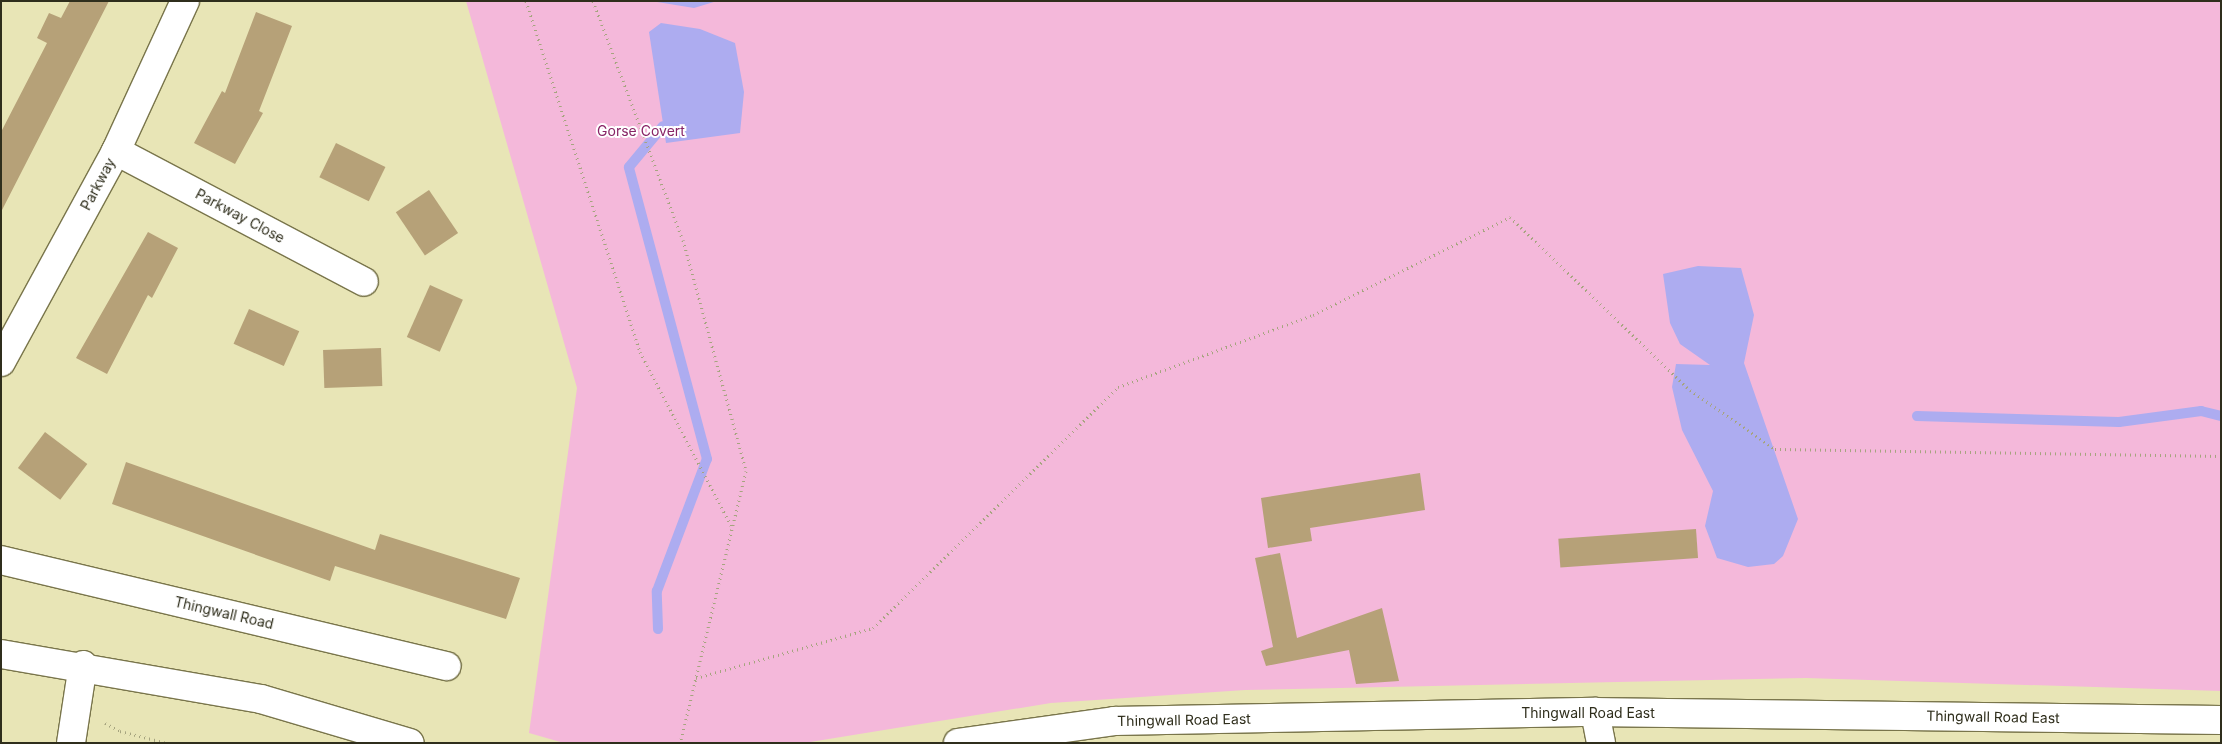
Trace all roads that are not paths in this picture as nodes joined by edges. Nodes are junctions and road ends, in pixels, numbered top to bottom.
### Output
1 (185, 1) edge
2 (116, 151) junction
3 (364, 282) dead end
4 (1, 362) edge
5 (1, 560) edge
6 (1, 654) edge
7 (83, 665) junction
8 (447, 666) dead end
9 (1595, 712) junction
10 (2221, 720) edge
11 (71, 743) edge
12 (410, 743) edge
13 (958, 743) edge
14 (1602, 743) edge

1 - 2 street, Parkway
2 - 3 street, Parkway Close
2 - 4 street, Parkway
5 - 8 street, Thingwall Road
6 - 7 street
7 - 11 street
7 - 12 street
9 - 10 street, Thingwall Road East
9 - 13 street, Thingwall Road East
9 - 14 street

